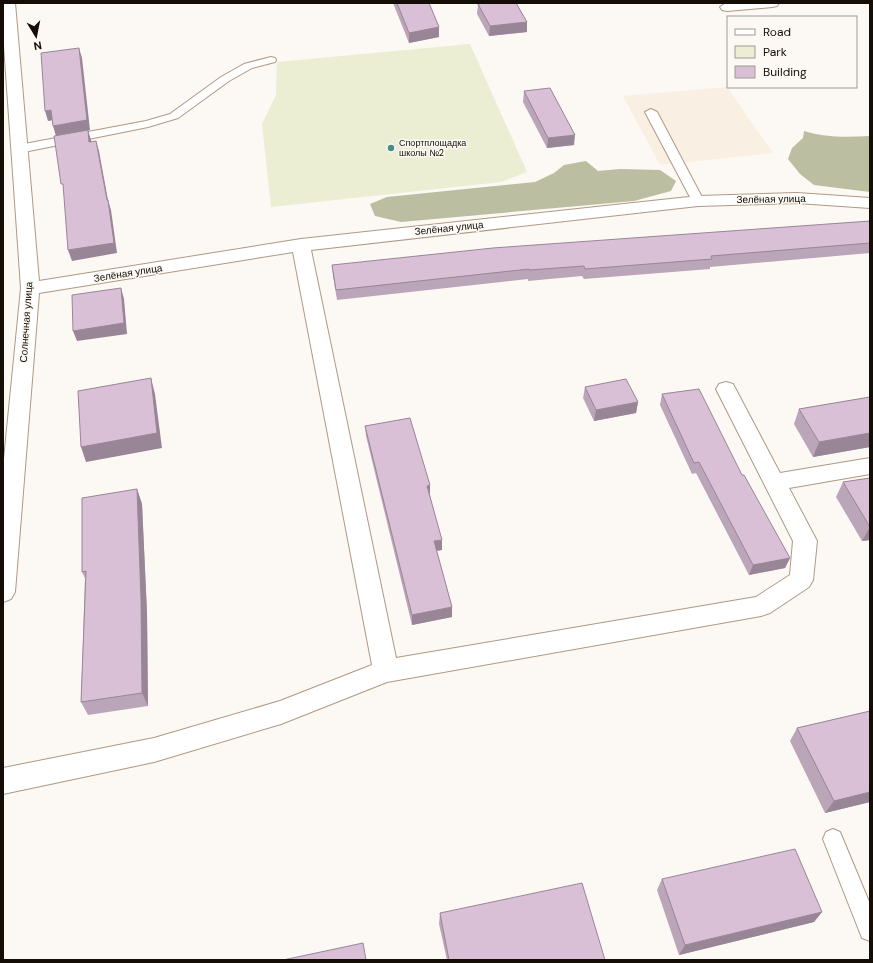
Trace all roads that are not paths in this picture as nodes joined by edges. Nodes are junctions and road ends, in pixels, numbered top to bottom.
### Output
1 (8, 3) edge
2 (772, 3) edge
3 (726, 7) dead end
4 (271, 60) dead end
5 (651, 112) dead end
6 (19, 149) junction
7 (698, 201) junction
8 (870, 203) edge
9 (301, 245) junction
10 (30, 288) junction
11 (726, 389) dead end
12 (870, 466) edge
13 (774, 482) junction
14 (3, 592) edge
15 (386, 670) junction
16 (3, 781) edge
17 (833, 839) dead end
18 (870, 930) edge

1 - 6 street, Солнечная улица
2 - 3 street
4 - 6 lane
5 - 7 lane
6 - 10 street, Солнечная улица
7 - 8 street, Зелёная улица
7 - 9 street, Зелёная улица
9 - 10 street, Зелёная улица
9 - 15 street
10 - 14 street, Солнечная улица
11 - 13 street
12 - 13 street
13 - 15 street
15 - 16 street
17 - 18 lane

